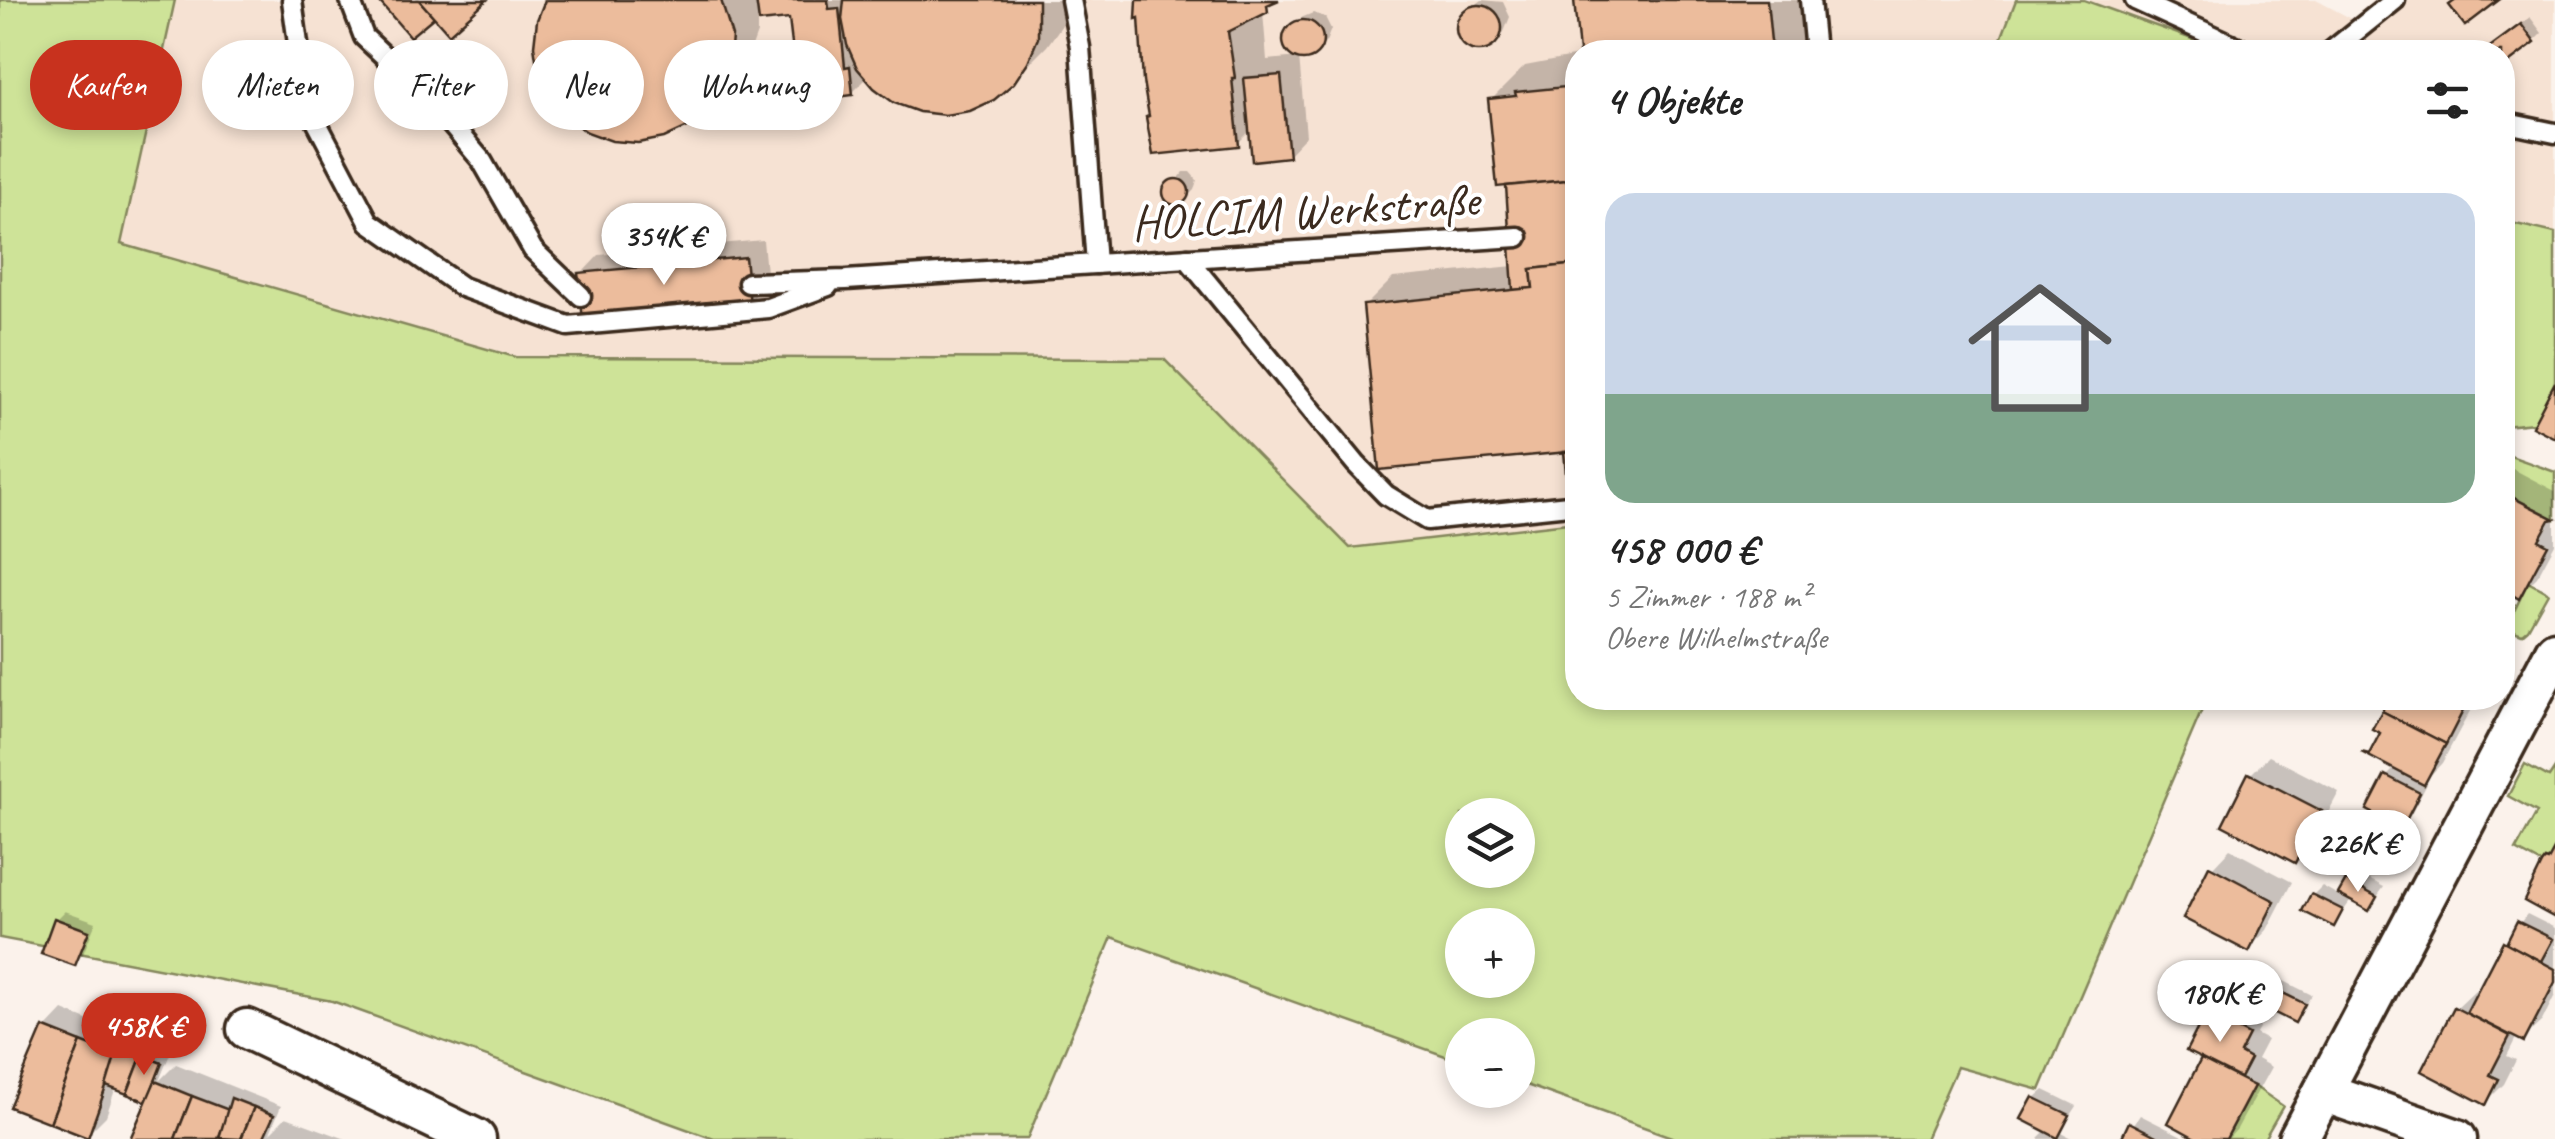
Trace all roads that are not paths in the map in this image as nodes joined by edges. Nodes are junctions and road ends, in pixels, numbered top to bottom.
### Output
1 (292, 0) edge
2 (350, 0) edge
3 (1071, 0) edge
4 (1810, 0) edge
5 (2136, 0) edge
6 (2395, 0) edge
7 (1814, 40) edge
8 (2223, 40) edge
9 (2345, 40) edge
10 (2515, 125) edge
11 (2555, 133) edge
12 (1518, 236) dead end
13 (1187, 258) junction
14 (1096, 264) junction
15 (846, 280) junction
16 (748, 283) dead end
17 (580, 296) dead end
18 (1565, 505) edge
19 (2555, 651) edge
20 (246, 1029) dead end
21 (2323, 1092) junction
22 (436, 1130) edge
23 (476, 1139) edge
24 (2298, 1139) edge
25 (2458, 1139) edge

1 - 15 lane
2 - 17 lane
3 - 14 lane, HOLCIM Werkstraße
4 - 7 lane
5 - 8 lane
6 - 9 lane
10 - 11 lane
12 - 13 lane, HOLCIM Werkstraße
13 - 14 lane, HOLCIM Werkstraße
13 - 18 lane
14 - 15 lane, HOLCIM Werkstraße
15 - 16 lane, HOLCIM Werkstraße
19 - 21 street
20 - 22 street
21 - 24 street
21 - 25 street
22 - 23 street

